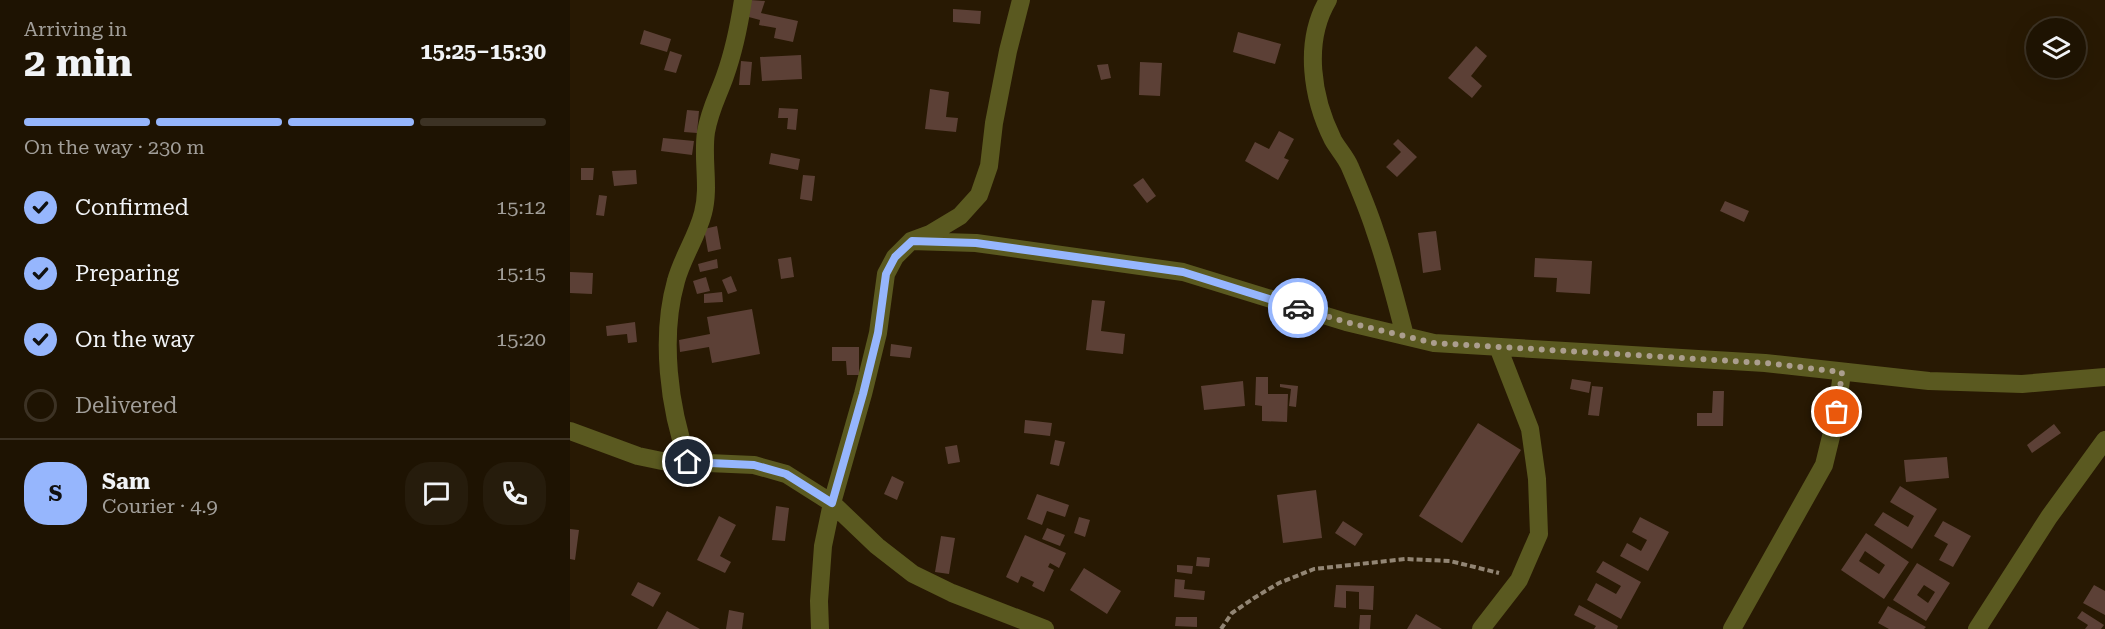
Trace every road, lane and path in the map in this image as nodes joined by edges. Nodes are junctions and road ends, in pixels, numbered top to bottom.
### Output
1 (743, 0) edge
2 (1021, 0) edge
3 (1329, 0) edge
4 (912, 241) junction
5 (1405, 336) junction
6 (1498, 347) junction
7 (1842, 372) junction
8 (2105, 377) edge
9 (570, 431) edge
10 (2105, 440) edge
11 (688, 462) junction
12 (832, 503) junction
13 (1519, 580) junction
14 (820, 629) edge
15 (1045, 629) edge
16 (1221, 629) edge
17 (1481, 629) edge
18 (1732, 629) edge
19 (1977, 629) edge

1 - 11 street
2 - 4 street
3 - 5 street
4 - 5 street
4 - 12 street
5 - 6 street
6 - 7 street
6 - 13 street
7 - 8 street
7 - 18 street
9 - 11 street
10 - 19 street
11 - 12 street
12 - 14 street
12 - 15 street
13 - 16 path
13 - 17 street

